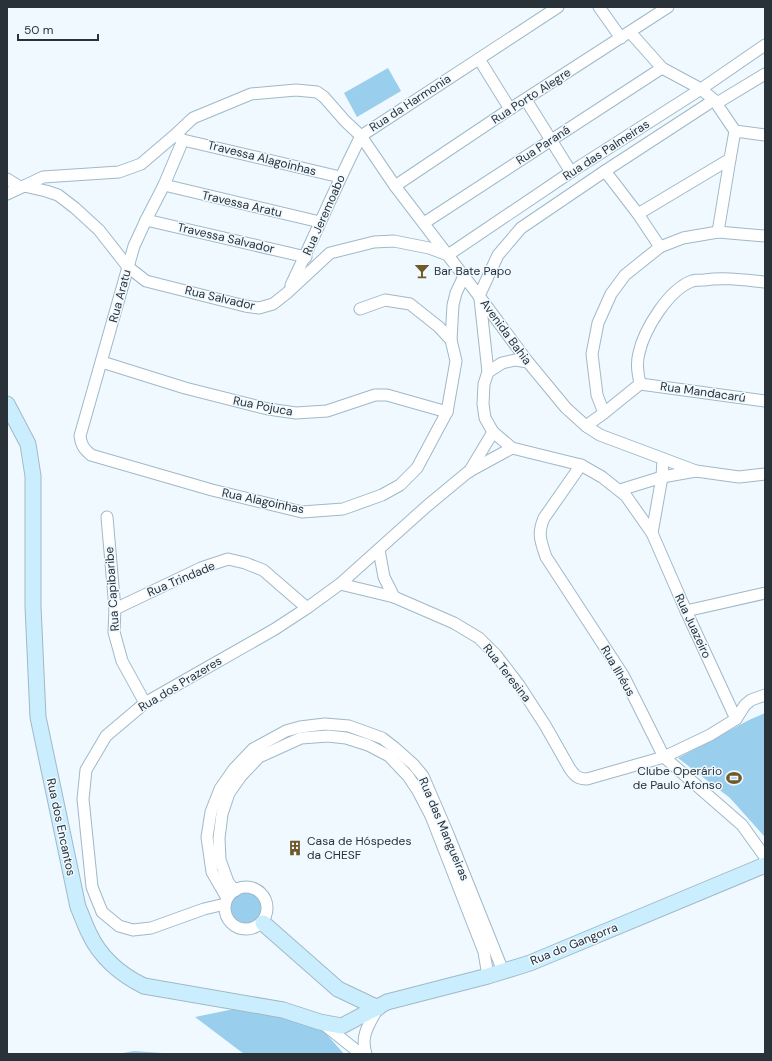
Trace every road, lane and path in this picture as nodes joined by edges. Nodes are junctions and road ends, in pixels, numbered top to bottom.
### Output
1 (558, 7) edge
2 (599, 7) edge
3 (668, 7) edge
4 (625, 35) junction
5 (765, 46) edge
6 (479, 59) junction
7 (662, 68) junction
8 (765, 74) edge
9 (701, 89) junction
10 (526, 100) junction
11 (715, 102) junction
12 (510, 109) junction
13 (736, 131) junction
14 (765, 135) edge
15 (361, 136) junction
16 (179, 138) junction
17 (551, 140) junction
18 (730, 159) junction
19 (605, 171) junction
20 (571, 172) junction
21 (340, 177) junction
22 (7, 179) edge
23 (164, 185) junction
24 (395, 186) junction
25 (22, 187) junction
26 (7, 194) edge
27 (638, 214) junction
28 (146, 220) junction
29 (320, 222) junction
30 (424, 223) junction
31 (718, 232) junction
32 (765, 236) edge
33 (313, 238) junction
34 (660, 247) junction
35 (330, 253) junction
36 (448, 255) junction
37 (306, 257) junction
38 (128, 267) junction
39 (464, 276) junction
40 (765, 282) edge
41 (286, 293) junction
42 (480, 296) junction
43 (360, 309) dead end
44 (451, 340) junction
45 (102, 362) junction
46 (528, 362) junction
47 (488, 372) junction
48 (640, 384) junction
49 (765, 401) edge
50 (7, 404) edge
51 (447, 412) junction
52 (604, 413) junction
53 (586, 426) junction
54 (492, 432) junction
55 (512, 448) junction
56 (91, 455) joint
57 (663, 459) junction
58 (581, 465) junction
59 (696, 471) junction
60 (468, 472) junction
61 (765, 474) edge
62 (662, 477) junction
63 (620, 490) junction
64 (107, 518) dead end
65 (652, 533) junction
66 (379, 550) junction
67 (340, 584) junction
68 (765, 593) edge
69 (394, 597) junction
70 (307, 608) junction
71 (115, 609) junction
72 (686, 611) junction
73 (765, 695) edge
74 (145, 703) junction
75 (736, 719) junction
76 (348, 726) junction
77 (301, 732) junction
78 (346, 738) junction
79 (392, 752) junction
80 (256, 753) junction
81 (664, 757) junction
82 (443, 836) junction
83 (207, 837) junction
84 (218, 838) junction
85 (765, 857) edge
86 (765, 865) edge
87 (229, 898) junction
88 (263, 923) junction
89 (503, 971) junction
90 (488, 976) junction
91 (378, 1008) junction
92 (320, 1022) junction
93 (361, 1054) edge
94 (366, 1054) edge

1 - 6 street, Rua da Harmonia
2 - 4 street
3 - 4 street, Rua Porto Alegre
4 - 7 street
4 - 10 street, Rua Porto Alegre
5 - 9 street, Rua das Palmeiras
6 - 12 street
6 - 15 street, Rua da Harmonia
7 - 9 street
7 - 17 street, Rua Paraná
8 - 11 street, Rua das Palmeiras
9 - 11 street
9 - 20 street, Rua das Palmeiras
10 - 12 street, Rua Porto Alegre
10 - 17 street
11 - 13 street
11 - 19 street, Rua das Palmeiras
12 - 24 street, Rua Porto Alegre
13 - 14 street
13 - 18 street
15 - 16 street, Rua da Harmonia
15 - 21 street, Rua Jeremoabo
15 - 24 street, Avenida Bahia
16 - 21 street, Travessa Alagoinhas
16 - 23 street, Rua Aratu
16 - 25 street, Rua da Harmonia
17 - 20 street
17 - 30 street, Rua Paraná
18 - 27 street
18 - 31 street
19 - 27 street
19 - 42 street, Rua das Palmeiras
20 - 36 street, Rua das Palmeiras
21 - 29 street, Rua Jeremoabo
22 - 25 street, Rua Salvador
23 - 28 street, Rua Aratu
23 - 29 street, Travessa Aratu
24 - 30 street, Avenida Bahia
25 - 26 street
25 - 38 street, Rua Salvador
27 - 34 street
28 - 37 street, Travessa Salvador
28 - 38 street, Rua Aratu
29 - 33 street, Rua Jeremoabo
30 - 36 street, Avenida Bahia
31 - 32 street
31 - 34 street
33 - 35 street
33 - 37 street, Rua Jeremoabo
34 - 52 street
35 - 36 street, Rua Salvador
35 - 41 street, Rua Salvador
36 - 39 street, Avenida Bahia
37 - 41 street, Rua Jeremoabo
38 - 41 street, Rua Salvador
38 - 45 street, Rua Aratu
39 - 42 street, Avenida Bahia
39 - 44 street, Rua Alagoinhas
40 - 48 street
42 - 46 street, Avenida Bahia
42 - 47 street
43 - 44 street
44 - 51 street, Rua Alagoinhas
45 - 51 street, Rua Pojuca
45 - 56 street, Rua Aratu
46 - 47 street
46 - 53 street, Avenida Bahia
47 - 54 street
48 - 49 street, Rua Mandacarú
48 - 52 street
50 - 92 street, Rua dos Encantos
51 - 56 street, Rua Alagoinhas
52 - 53 street
53 - 57 street, Avenida Bahia
54 - 55 street
54 - 60 street, Rua dos Prazeres
55 - 58 street, Rua Juazeiro
55 - 60 street, Rua dos Prazeres
57 - 59 street, Avenida Bahia
57 - 62 street
58 - 63 street, Rua Juazeiro
58 - 81 street, Rua Ilhéus
59 - 61 street, Avenida Bahia
59 - 62 street, Avenida Bahia
60 - 66 street, Rua dos Prazeres
62 - 63 street, Avenida Bahia
62 - 65 street
63 - 65 street, Rua Juazeiro
64 - 71 street, Rua Capibaribe
65 - 72 street, Rua Juazeiro
66 - 67 street, Rua dos Prazeres
66 - 69 street
67 - 69 street, Rua Teresina
67 - 70 street, Rua dos Prazeres
68 - 72 street
69 - 81 street, Rua Teresina
70 - 71 street, Rua Trindade
70 - 74 street, Rua dos Prazeres
71 - 74 street, Rua Capibaribe
72 - 75 street, Rua Juazeiro
73 - 75 street
74 - 87 street, Rua dos Prazeres
75 - 81 street
76 - 77 street, Rua das Mangueiras
76 - 78 street
76 - 79 street, Rua das Mangueiras
77 - 78 street, Rua das Mangueiras
77 - 80 street, Rua das Mangueiras
78 - 79 street, Rua das Mangueiras
79 - 82 street, Rua das Mangueiras
80 - 83 street, Rua das Mangueiras
80 - 84 street, Rua das Mangueiras
81 - 85 street, Rua Ilhéus
82 - 89 street, Rua das Mangueiras
82 - 90 street, Rua das Mangueiras
83 - 84 street
83 - 87 street, Rua das Mangueiras
84 - 87 street, Rua das Mangueiras
86 - 89 street, Rua do Gangorra
87 - 88 street
87 - 88 street
88 - 91 street
89 - 90 street, Rua do Gangorra
90 - 91 street, Rua do Gangorra
91 - 92 street, Rua dos Encantos
91 - 94 street
92 - 93 street

